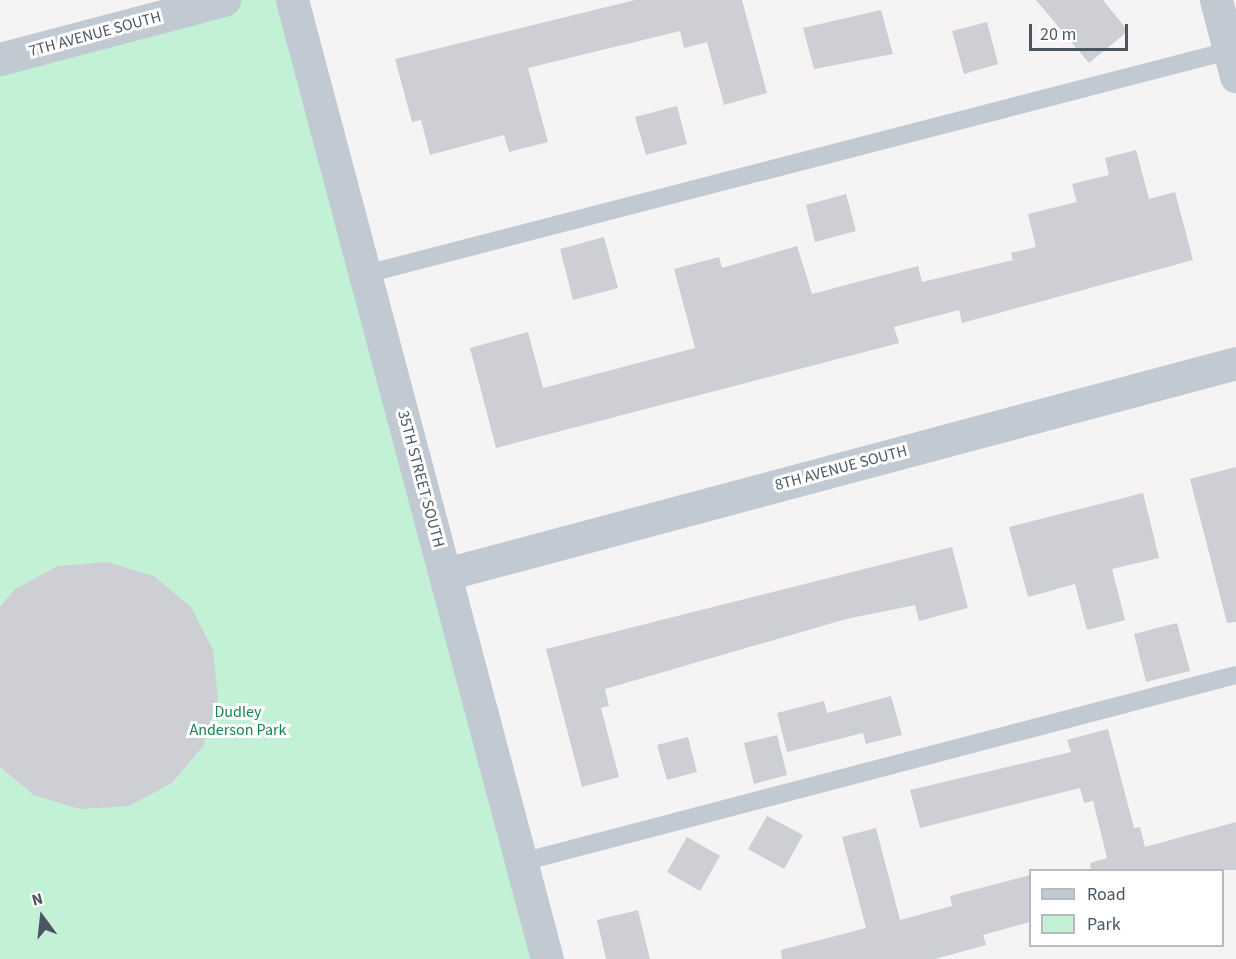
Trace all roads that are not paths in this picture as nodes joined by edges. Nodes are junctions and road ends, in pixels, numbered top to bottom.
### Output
1 (224, 0) edge
2 (292, 0) edge
3 (1216, 0) edge
4 (1234, 58) edge
5 (0, 59) edge
6 (366, 274) junction
7 (1236, 363) edge
8 (446, 574) junction
9 (1236, 675) edge
10 (522, 862) junction
11 (547, 959) edge

1 - 5 street, 7TH AVENUE SOUTH
2 - 6 street, 35TH STREET SOUTH
3 - 4 street
4 - 6 lane
6 - 8 street, 35TH STREET SOUTH
7 - 8 street, 8TH AVENUE SOUTH
8 - 10 street, 35TH STREET SOUTH
9 - 10 lane
10 - 11 street, 35TH STREET SOUTH

